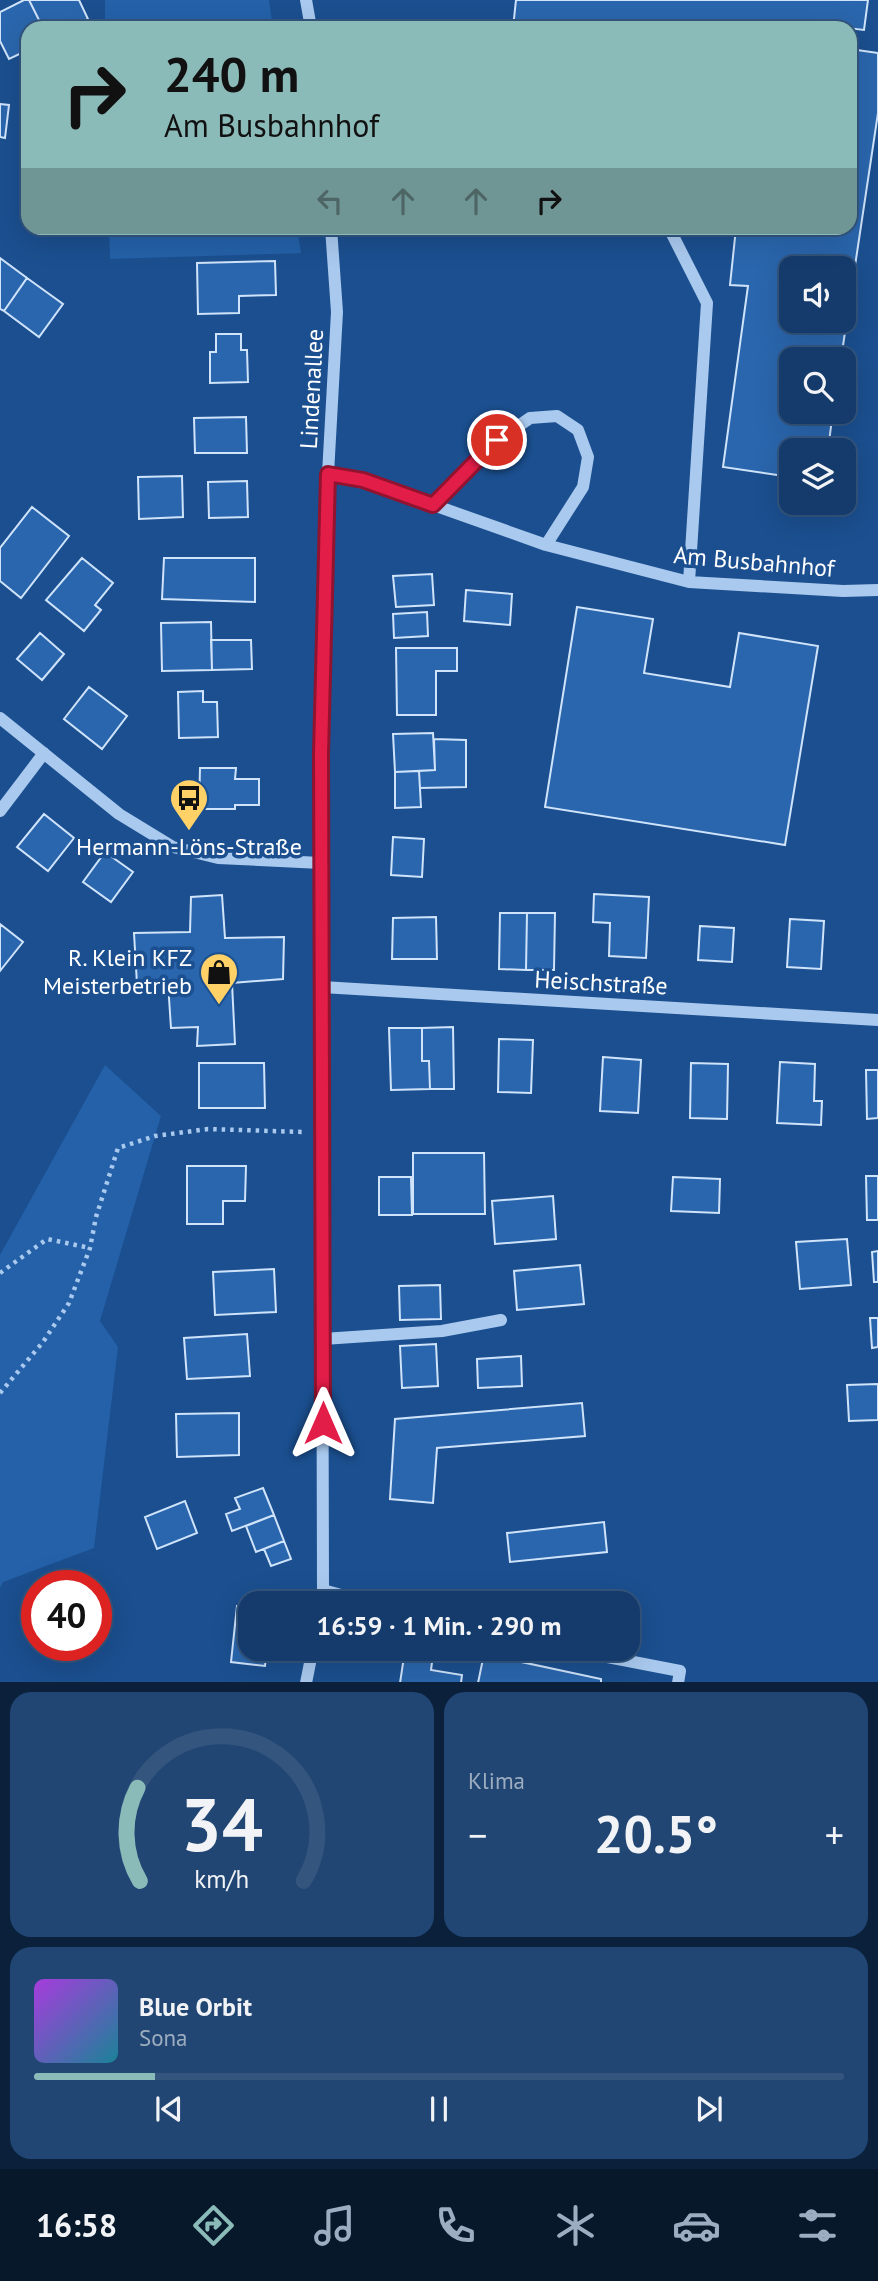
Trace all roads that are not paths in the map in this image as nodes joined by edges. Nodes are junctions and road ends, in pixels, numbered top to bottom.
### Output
1 (306, 0) edge
2 (310, 21) edge
3 (332, 235) edge
4 (673, 235) edge
5 (328, 474) junction
6 (433, 505) junction
7 (546, 545) junction
8 (689, 582) junction
9 (878, 590) edge
10 (0, 718) edge
11 (44, 752) junction
12 (0, 811) edge
13 (321, 863) junction
14 (322, 987) junction
15 (878, 1020) edge
16 (500, 1320) dead end
17 (323, 1339) junction
18 (323, 1590) joint
19 (327, 1591) edge
20 (310, 1661) edge
21 (628, 1661) edge
22 (306, 1682) edge
23 (678, 1682) edge

1 - 2 street
3 - 5 street, Lindenallee
4 - 8 street
5 - 6 street, Am Busbahnhof
5 - 13 street, Lindenallee
6 - 7 street, Am Busbahnhof
6 - 7 street
7 - 8 street, Am Busbahnhof
8 - 9 street, Am Busbahnhof
10 - 11 street
11 - 12 street
11 - 13 street
13 - 14 street, Lindenallee
14 - 15 street, Heischstraße
14 - 17 street, Lindenallee
16 - 17 street
17 - 18 street, Lindenallee
18 - 19 street
20 - 22 street
21 - 23 street

